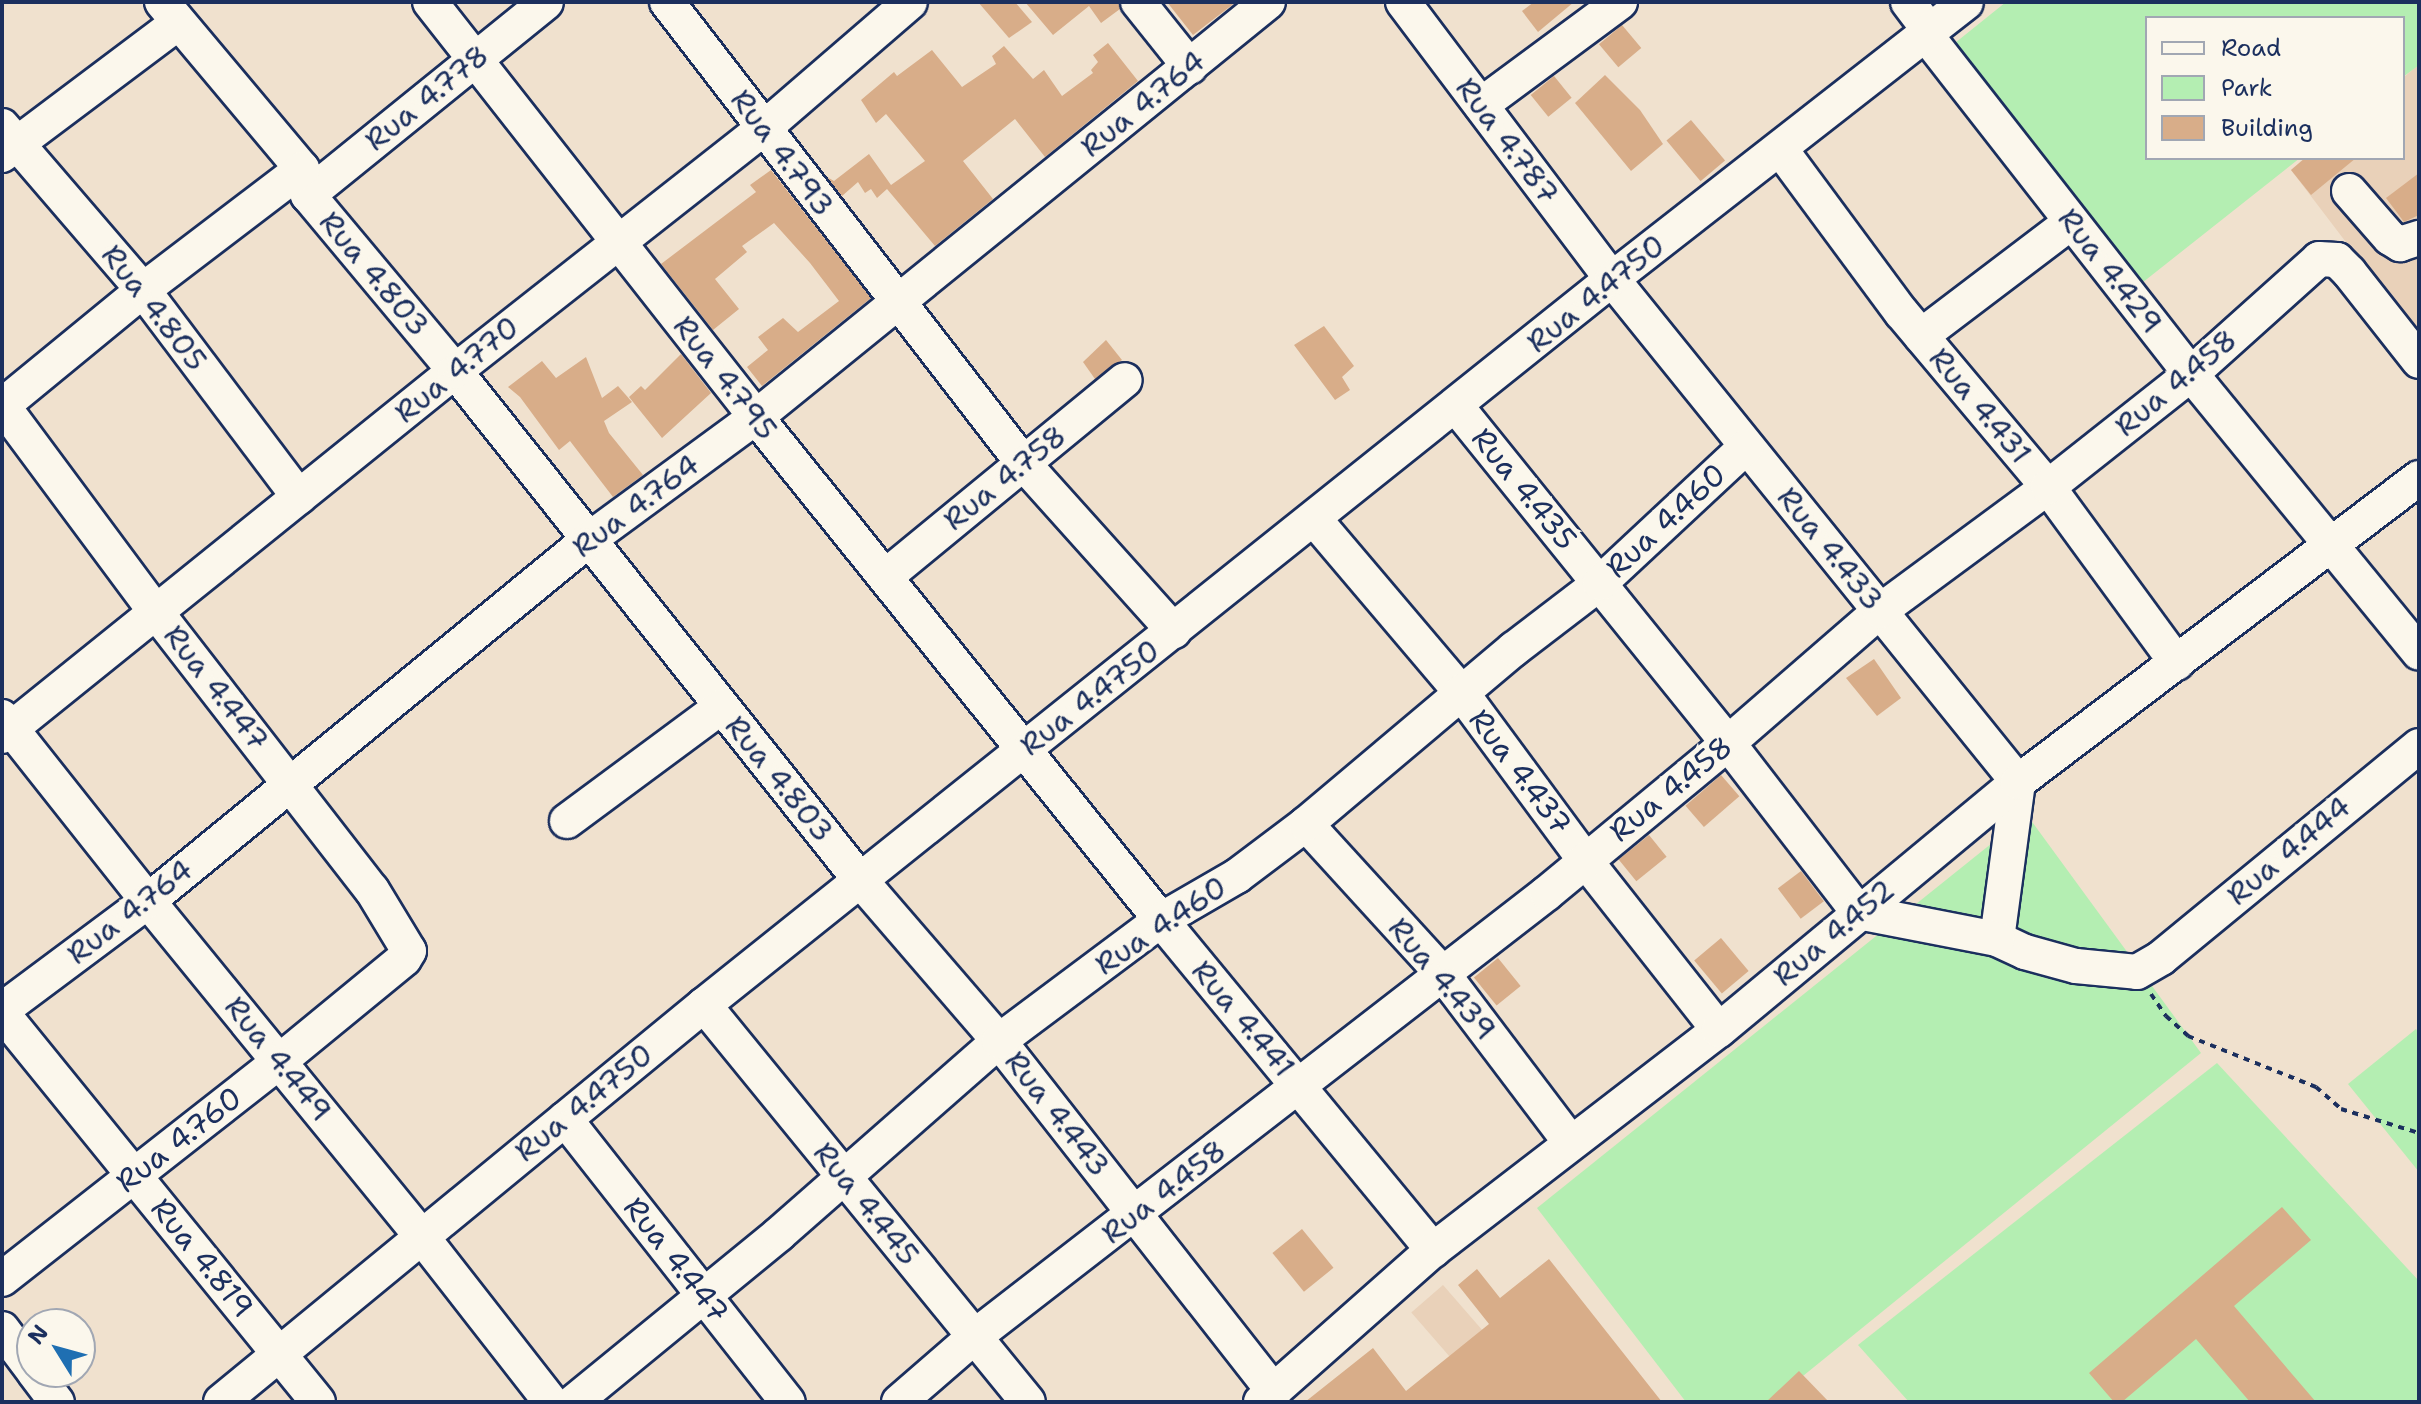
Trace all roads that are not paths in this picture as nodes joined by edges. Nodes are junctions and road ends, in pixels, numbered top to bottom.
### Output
1 (430, 2) edge
2 (546, 2) edge
3 (667, 2) edge
4 (1138, 2) edge
5 (1268, 2) edge
6 (1403, 2) edge
7 (1620, 2) edge
8 (1908, 2) edge
9 (1966, 2) edge
10 (901, 5) edge
11 (170, 9) edge
12 (1929, 33) junction
13 (475, 59) junction
14 (1190, 67) junction
15 (1481, 105) junction
16 (763, 129) junction
17 (7, 141) edge
18 (1781, 150) junction
19 (305, 182) junction
20 (2349, 191) dead end
21 (2071, 222) junction
22 (2419, 238) edge
23 (618, 241) junction
24 (1612, 279) junction
25 (143, 290) junction
26 (897, 303) junction
27 (1921, 336) junction
28 (2419, 361) edge
29 (455, 371) junction
30 (2191, 374) junction
31 (1125, 380) dead end
32 (2, 406) edge
33 (1456, 406) junction
34 (756, 417) junction
35 (1746, 447) junction
36 (1023, 463) junction
37 (2419, 478) edge
38 (2048, 487) junction
39 (299, 497) junction
40 (1315, 520) junction
41 (587, 541) junction
42 (2329, 545) junction
43 (885, 577) junction
44 (1600, 583) junction
45 (1880, 611) junction
46 (156, 612) junction
47 (1174, 631) junction
48 (2419, 653) edge
49 (2177, 663) junction
50 (1461, 692) junction
51 (721, 707) junction
52 (5, 727) edge
53 (1728, 743) junction
54 (2419, 746) edge
55 (1025, 750) junction
56 (290, 782) junction
57 (2018, 782) junction
58 (567, 821) dead end
59 (1306, 824) junction
60 (1585, 860) junction
61 (861, 881) junction
62 (148, 901) junction
63 (1858, 912) junction
64 (1161, 920) junction
65 (1997, 939) junction
66 (391, 969) joint
67 (1443, 974) junction
68 (704, 1005) junction
69 (2, 1011) edge
70 (1719, 1030) junction
71 (999, 1041) junction
72 (280, 1061) junction
73 (1298, 1086) junction
74 (565, 1119) junction
75 (1570, 1142) junction
76 (134, 1175) junction
77 (845, 1178) junction
78 (1135, 1214) junction
79 (422, 1237) junction
80 (1433, 1250) junction
81 (2, 1279) edge
82 (705, 1296) junction
83 (2, 1329) edge
84 (974, 1337) junction
85 (16, 1348) edge
86 (281, 1354) junction
87 (1267, 1397) edge
88 (221, 1402) edge
89 (318, 1402) edge
90 (551, 1402) edge
91 (574, 1402) edge
92 (788, 1402) edge
93 (899, 1402) edge
94 (1028, 1402) edge

1 - 13 street, Rua 4.795
2 - 13 street, Rua 4.778
3 - 16 street, Rua 4.793
4 - 14 street
5 - 14 street, Rua 4.764
6 - 15 street, Rua 4.787
7 - 15 street
8 - 12 street, Rua 4.429
9 - 12 street, Rua 4.4750
10 - 16 street, Rua 4.770
11 - 17 street
11 - 19 street, Rua 4.803
12 - 18 street, Rua 4.4750
12 - 21 street, Rua 4.429
13 - 19 street, Rua 4.778
13 - 23 street, Rua 4.795
14 - 26 street, Rua 4.764
15 - 24 street, Rua 4.787
16 - 23 street, Rua 4.770
16 - 26 street, Rua 4.793
17 - 25 street, Rua 4.805
18 - 24 street, Rua 4.4750
18 - 27 street, Rua 4.431
19 - 25 street, Rua 4.778
19 - 29 street, Rua 4.803
20 - 22 street
21 - 27 street
21 - 30 street, Rua 4.429
23 - 29 street, Rua 4.770
23 - 34 street, Rua 4.795
24 - 33 street, Rua 4.4750
24 - 35 street, Rua 4.433
25 - 32 street, Rua 4.778
25 - 39 street, Rua 4.805
26 - 34 street, Rua 4.764
26 - 36 street, Rua 4.793
27 - 38 street, Rua 4.431
28 - 30 street, Rua 4.458
29 - 39 street, Rua 4.770
29 - 41 street, Rua 4.803
30 - 38 street, Rua 4.458
30 - 42 street, Rua 4.429
31 - 36 street, Rua 4.758
32 - 46 street, Rua 4.447
33 - 40 street, Rua 4.4750
33 - 44 street, Rua 4.435
34 - 41 street, Rua 4.764
34 - 43 street, Rua 4.795
35 - 44 street, Rua 4.460
35 - 45 street, Rua 4.433
36 - 43 street, Rua 4.758
36 - 47 street, Rua 4.793
37 - 42 street, Rua 4.452
38 - 45 street, Rua 4.458
38 - 49 street, Rua 4.431
39 - 46 street, Rua 4.770
40 - 47 street, Rua 4.4750
40 - 50 street, Rua 4.437
41 - 51 street, Rua 4.803
41 - 56 street, Rua 4.764
42 - 48 street, Rua 4.429
42 - 49 street, Rua 4.452
43 - 55 street, Rua 4.795
44 - 50 street, Rua 4.460
44 - 53 street, Rua 4.435
45 - 53 street, Rua 4.458
45 - 57 street, Rua 4.433
46 - 52 street, Rua 4.770
46 - 56 street, Rua 4.447
47 - 55 street, Rua 4.4750
49 - 57 street, Rua 4.452
50 - 59 street, Rua 4.460
50 - 60 street, Rua 4.437
51 - 58 street
51 - 61 street, Rua 4.803
52 - 62 street, Rua 4.449
53 - 60 street, Rua 4.458
53 - 63 street, Rua 4.435
54 - 65 street, Rua 4.444
55 - 61 street, Rua 4.4750
55 - 64 street, Rua 4.441
56 - 62 street, Rua 4.764
56 - 66 street, Rua 4.447
57 - 63 street, Rua 4.452
57 - 65 street
59 - 64 street, Rua 4.460
59 - 67 street, Rua 4.439
60 - 67 street, Rua 4.458
60 - 70 street, Rua 4.437
61 - 68 street, Rua 4.4750
61 - 71 street, Rua 4.443
62 - 69 street, Rua 4.764
62 - 72 street, Rua 4.449
63 - 65 street
63 - 70 street, Rua 4.452
64 - 71 street, Rua 4.460
64 - 73 street, Rua 4.441
66 - 72 street, Rua 4.760
67 - 73 street, Rua 4.458
67 - 75 street, Rua 4.439
68 - 74 street, Rua 4.4750
68 - 77 street, Rua 4.445
69 - 76 street, Rua 4.819
70 - 75 street, Rua 4.452
71 - 77 street, Rua 4.460
71 - 78 street, Rua 4.443
72 - 76 street, Rua 4.760
72 - 79 street, Rua 4.449
73 - 78 street, Rua 4.458
73 - 80 street, Rua 4.441
74 - 79 street, Rua 4.4750
74 - 82 street, Rua 4.447
75 - 80 street, Rua 4.452
76 - 81 street, Rua 4.760
76 - 86 street, Rua 4.819
77 - 82 street, Rua 4.460
77 - 84 street, Rua 4.445
78 - 84 street, Rua 4.458
78 - 87 street, Rua 4.443
79 - 86 street, Rua 4.4750
79 - 90 street, Rua 4.449
80 - 87 street, Rua 4.452
82 - 91 street, Rua 4.460
82 - 92 street, Rua 4.447
83 - 85 street
84 - 93 street, Rua 4.458
84 - 94 street, Rua 4.445
86 - 88 street, Rua 4.4750
86 - 89 street, Rua 4.819

